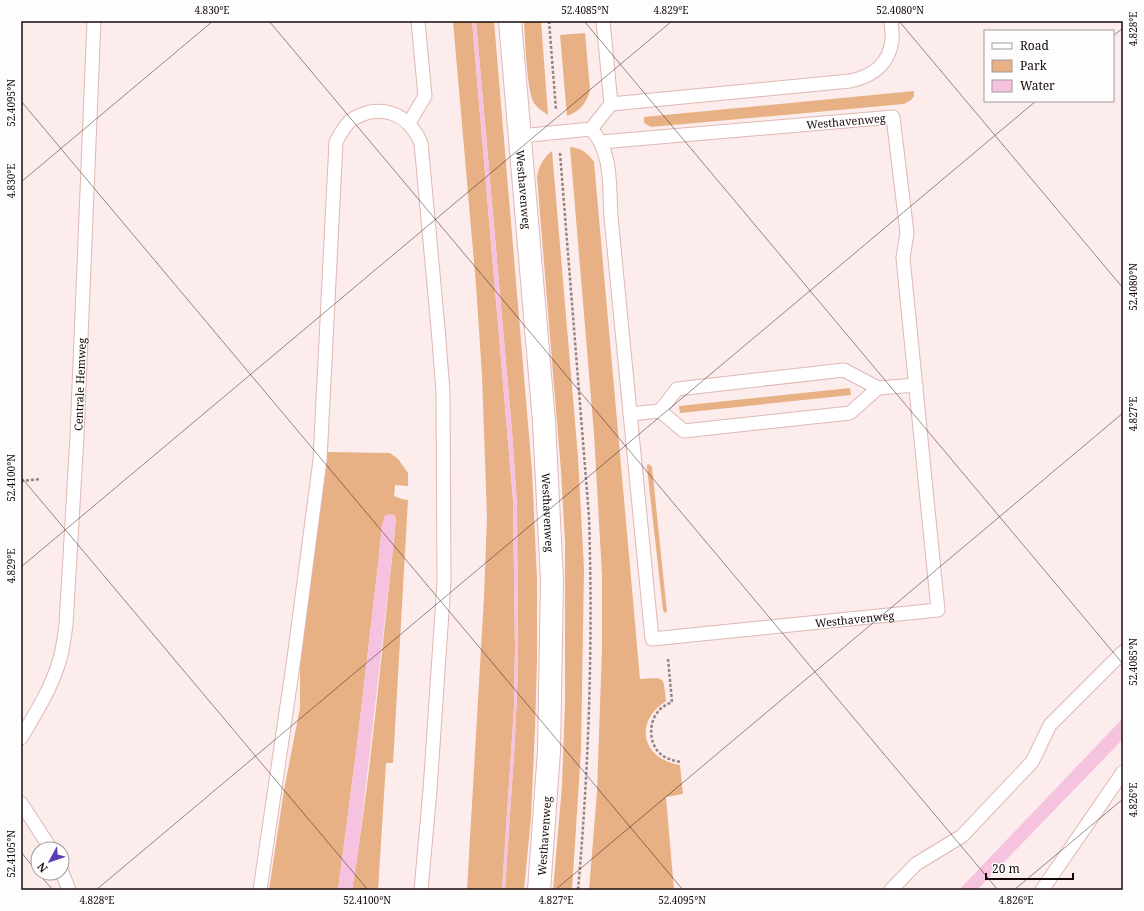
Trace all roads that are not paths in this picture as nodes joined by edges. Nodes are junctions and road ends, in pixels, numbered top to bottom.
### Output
1 (94, 21) edge
2 (418, 21) edge
3 (510, 21) edge
4 (603, 21) edge
5 (891, 21) edge
6 (611, 104) junction
7 (409, 123) junction
8 (591, 129) junction
9 (520, 136) junction
10 (601, 142) junction
11 (916, 385) junction
12 (878, 388) junction
13 (660, 411) junction
14 (630, 414) junction
15 (1123, 652) edge
16 (21, 738) edge
17 (1123, 772) edge
18 (21, 803) edge
19 (46, 841) edge
20 (260, 890) edge
21 (421, 890) edge
22 (539, 890) edge
23 (891, 890) edge
24 (1042, 890) edge

1 - 16 lane, Centrale Hemweg
2 - 7 lane
3 - 9 street, Westhavenweg
4 - 6 lane
5 - 6 lane
6 - 8 lane
7 - 20 lane
7 - 21 lane
8 - 9 lane, Westhavenweg
8 - 10 lane, Westhavenweg
9 - 22 street, Westhavenweg
10 - 11 lane, Westhavenweg
10 - 14 lane, Westhavenweg
11 - 12 lane
11 - 14 lane, Westhavenweg
12 - 13 lane
12 - 13 lane
13 - 14 lane
15 - 23 lane
17 - 24 lane
18 - 19 lane

